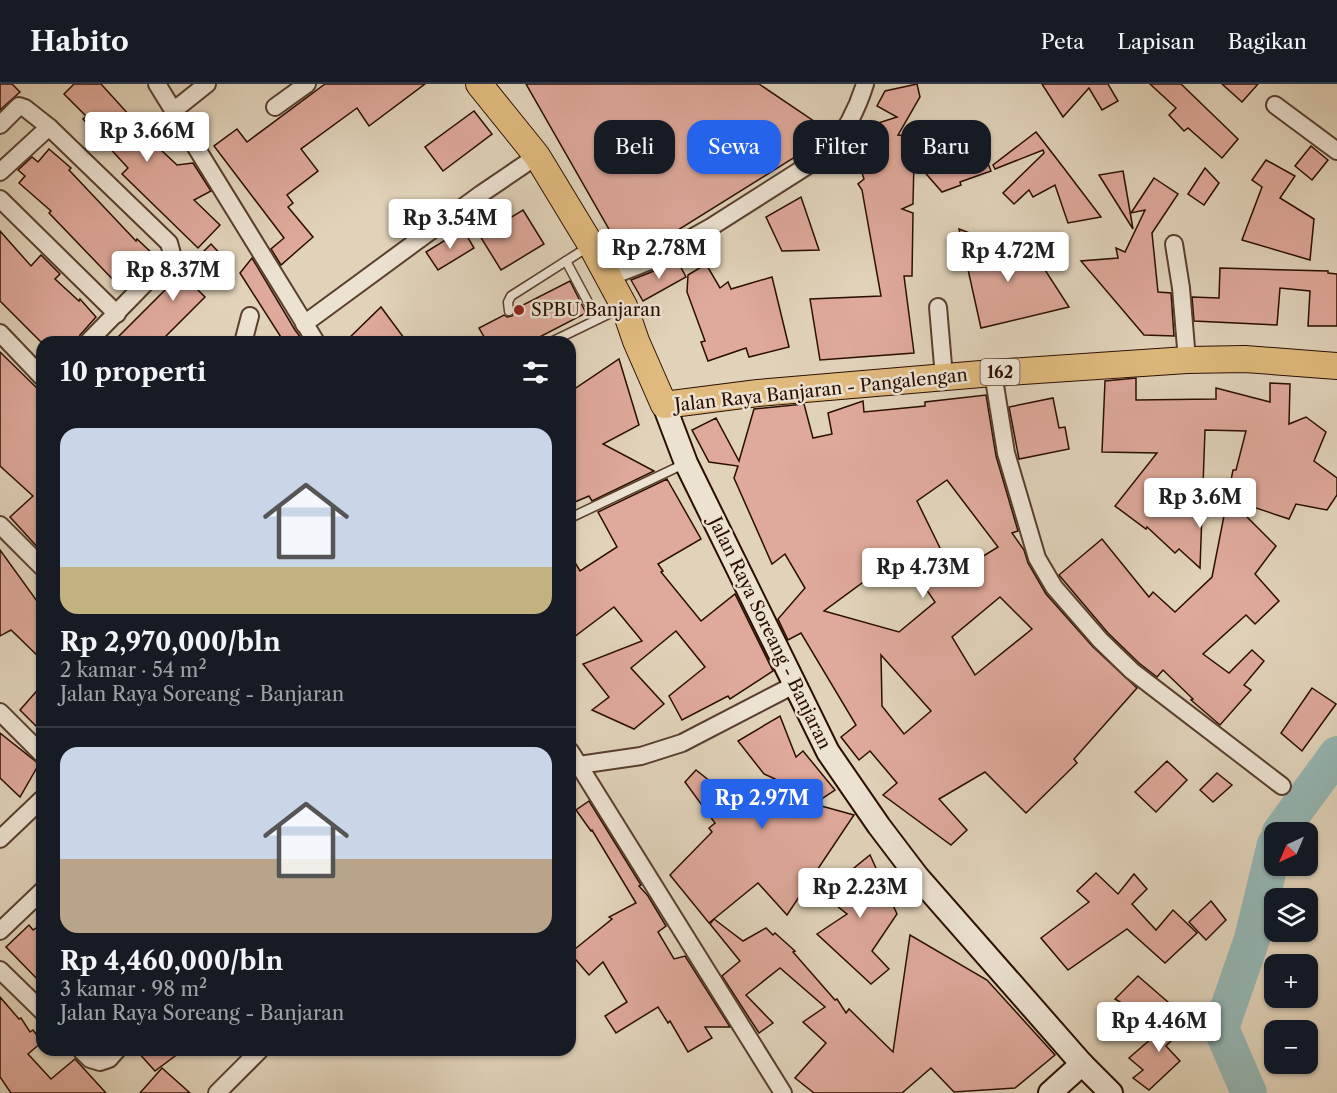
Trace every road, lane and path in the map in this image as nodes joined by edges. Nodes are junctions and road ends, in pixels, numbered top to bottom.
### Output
1 (157, 84) edge
2 (207, 84) edge
3 (307, 84) edge
4 (479, 84) edge
5 (864, 84) edge
6 (1275, 105) dead end
7 (275, 107) dead end
8 (173, 111) junction
9 (0, 125) edge
10 (49, 127) junction
11 (1337, 151) edge
12 (537, 156) junction
13 (0, 172) edge
14 (0, 199) edge
15 (1174, 243) dead end
16 (591, 245) junction
17 (566, 261) junction
18 (609, 277) junction
19 (624, 306) junction
20 (938, 307) dead end
21 (509, 312) dead end
22 (117, 314) junction
23 (250, 316) dead end
24 (597, 319) junction
25 (304, 324) junction
26 (0, 333) edge
27 (94, 336) edge
28 (244, 336) edge
29 (312, 336) edge
30 (562, 336) edge
31 (1187, 360) junction
32 (1337, 366) edge
33 (36, 371) edge
34 (993, 373) junction
35 (944, 377) junction
36 (664, 405) junction
37 (686, 464) junction
38 (576, 515) edge
39 (0, 525) edge
40 (36, 561) edge
41 (794, 685) junction
42 (0, 712) edge
43 (36, 748) edge
44 (576, 762) edge
45 (576, 767) edge
46 (1282, 786) dead end
47 (36, 805) edge
48 (1, 837) edge
49 (36, 897) edge
50 (0, 931) edge
51 (0, 970) edge
52 (36, 1005) edge
53 (87, 1056) edge
54 (112, 1056) edge
55 (254, 1056) edge
56 (1082, 1064) junction
57 (217, 1093) edge
58 (783, 1093) edge
59 (1050, 1093) edge
60 (1111, 1093) edge

1 - 8 street
2 - 8 street
3 - 7 street
4 - 12 main road
5 - 18 street
6 - 11 street
8 - 25 street
9 - 10 street
10 - 13 street
10 - 22 street
12 - 16 main road
12 - 25 street
14 - 22 street
15 - 31 street
16 - 17 lane
16 - 18 main road
17 - 21 lane
17 - 24 lane
18 - 19 main road
19 - 24 lane
19 - 36 main road
20 - 35 street
22 - 27 street
23 - 28 street
24 - 30 lane
25 - 29 street
26 - 33 street
31 - 32 main road, Jalan Raya Banjaran - Pangalengan / 162
31 - 34 main road, Jalan Raya Banjaran - Pangalengan / 162
34 - 35 main road, Jalan Raya Banjaran - Pangalengan / 162
34 - 46 street
35 - 36 main road, Jalan Raya Banjaran - Pangalengan / 162
36 - 37 main road, Jalan Raya Soreang - Banjaran
37 - 38 lane
37 - 41 main road, Jalan Raya Soreang - Banjaran
39 - 40 street
41 - 44 street
41 - 56 main road, Jalan Raya Soreang - Banjaran
42 - 43 street
45 - 58 street
47 - 48 street
49 - 50 street
51 - 52 street
53 - 54 street
55 - 57 street
56 - 59 main road
56 - 60 main road, Jalan Raya Soreang - Banjaran

